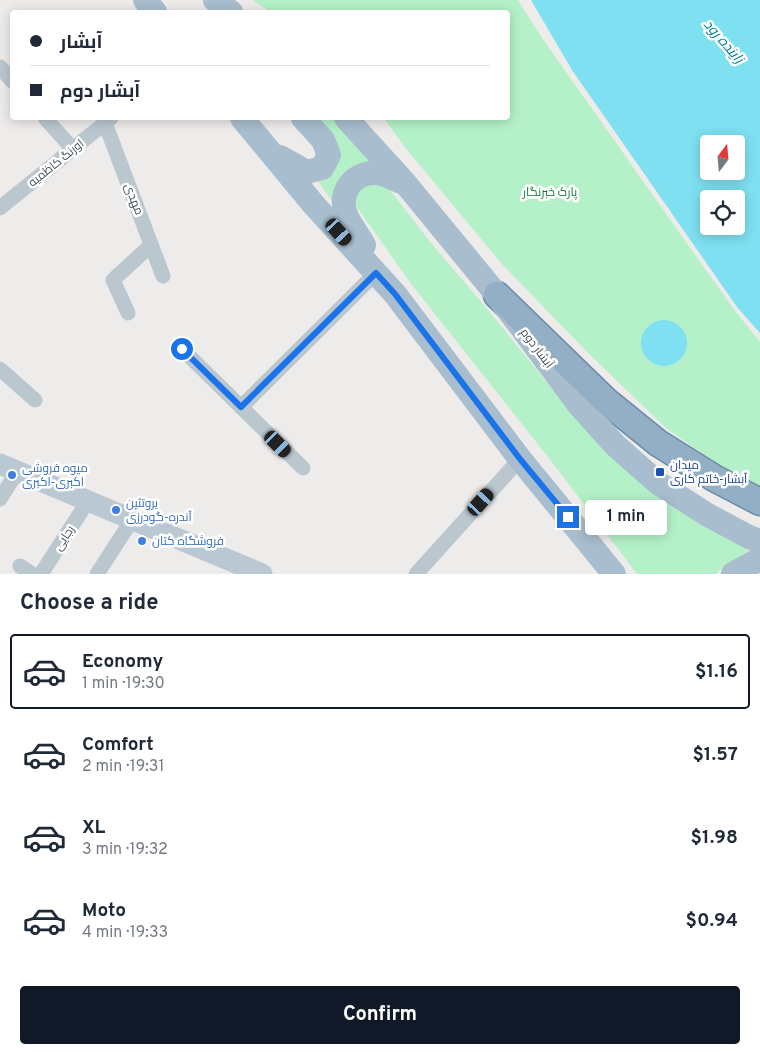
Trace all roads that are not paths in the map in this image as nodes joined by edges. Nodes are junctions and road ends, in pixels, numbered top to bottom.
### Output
1 (145, 0) edge
2 (199, 0) edge
3 (215, 0) edge
4 (154, 10) edge
5 (208, 10) edge
6 (228, 10) edge
7 (0, 67) edge
8 (10, 79) edge
9 (47, 120) edge
10 (108, 120) edge
11 (244, 120) edge
12 (305, 120) edge
13 (348, 120) edge
14 (73, 149) junction
15 (270, 151) junction
16 (405, 183) junction
17 (0, 208) edge
18 (151, 245) junction
19 (376, 273) junction
20 (162, 276) dead end
21 (395, 294) junction
22 (497, 295) junction
23 (128, 313) dead end
24 (182, 349) dead end
25 (0, 369) edge
26 (35, 400) dead end
27 (241, 407) junction
28 (520, 459) junction
29 (8, 468) edge
30 (303, 468) dead end
31 (0, 499) edge
32 (88, 502) junction
33 (760, 502) edge
34 (132, 520) junction
35 (760, 541) edge
36 (760, 562) edge
37 (41, 574) edge
38 (97, 574) edge
39 (262, 574) edge
40 (416, 574) edge
41 (614, 574) edge
42 (733, 574) edge

1 - 4 main road
2 - 5 main road
3 - 6 main road
7 - 8 street
9 - 14 street
10 - 14 street, اورنگ کاظمیه
10 - 18 street, مهدی
11 - 15 main road
12 - 15 main road
13 - 16 main road, آبشار دوم
14 - 17 street, اورنگ کاظمیه
15 - 19 main road
16 - 21 main road
16 - 22 main road, آبشار دوم
18 - 20 street, مهدی
18 - 23 street
19 - 21 main road
19 - 27 street
21 - 28 main road
22 - 33 highway
22 - 35 main road, آبشار دوم
24 - 27 street
25 - 26 street
27 - 30 street
28 - 40 street
28 - 41 main road
29 - 31 street
29 - 32 main road
32 - 34 main road
32 - 37 street, رجایی
34 - 38 street
34 - 39 main road
36 - 42 main road

